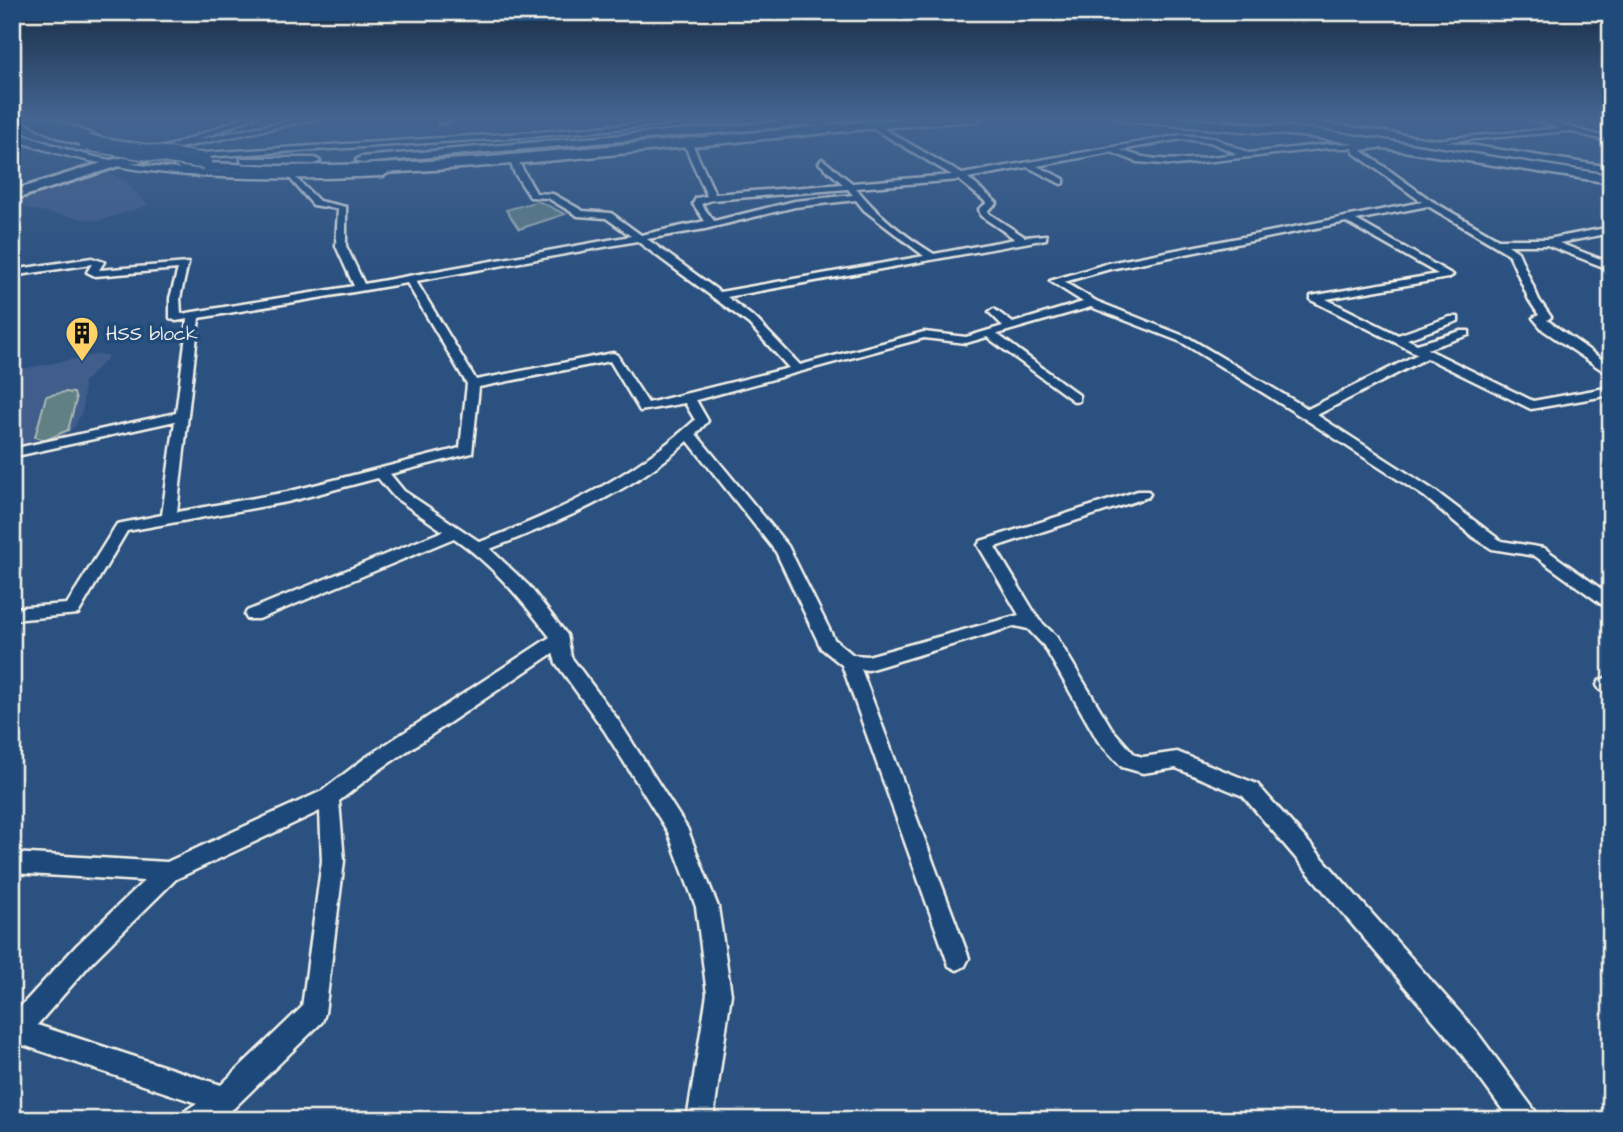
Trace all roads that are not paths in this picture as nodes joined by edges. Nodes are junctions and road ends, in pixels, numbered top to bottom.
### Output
1 (88, 170) edge
2 (185, 170) edge
3 (268, 170) edge
4 (360, 170) edge
5 (419, 170) edge
6 (517, 170) edge
7 (700, 170) edge
8 (832, 170) edge
9 (949, 170) edge
10 (1007, 170) edge
11 (1038, 170) edge
12 (1381, 170) edge
13 (1577, 170) edge
14 (1579, 170) edge
15 (1611, 175) edge
16 (291, 176) junction
17 (961, 177) junction
18 (1060, 181) dead end
19 (850, 187) junction
20 (12, 194) edge
21 (712, 197) junction
22 (857, 197) junction
23 (1429, 203) junction
24 (1347, 219) junction
25 (708, 225) junction
26 (1611, 230) edge
27 (1043, 237) dead end
28 (638, 239) junction
29 (1023, 240) junction
30 (1497, 242) junction
31 (1548, 242) junction
32 (933, 257) junction
33 (1611, 267) edge
34 (12, 273) edge
35 (410, 279) junction
36 (359, 284) junction
37 (717, 296) junction
38 (1091, 303) junction
39 (994, 312) dead end
40 (194, 315) junction
41 (1454, 319) dead end
42 (1011, 327) junction
43 (988, 333) junction
44 (1465, 333) dead end
45 (1397, 339) junction
46 (1422, 351) junction
47 (797, 369) junction
48 (1611, 372) edge
49 (473, 384) junction
50 (1611, 391) edge
51 (689, 398) junction
52 (1074, 398) dead end
53 (1307, 414) junction
54 (182, 415) junction
55 (688, 434) junction
56 (12, 453) edge
57 (382, 473) junction
58 (1143, 494) dead end
59 (169, 519) junction
60 (454, 532) junction
61 (479, 548) junction
62 (1611, 605) edge
63 (12, 614) edge
64 (253, 615) dead end
65 (1033, 624) junction
66 (561, 639) junction
67 (849, 661) junction
68 (329, 797) junction
69 (12, 863) edge
70 (168, 872) junction
71 (957, 958) dead end
72 (14, 1031) edge
73 (225, 1099) junction
74 (194, 1120) edge
75 (701, 1120) edge
76 (1526, 1120) edge

1 - 20 main road
2 - 16 street
3 - 4 highway
5 - 16 street
6 - 28 street
7 - 21 street
8 - 19 street
9 - 17 street
10 - 17 street
11 - 18 street
12 - 23 street
13 - 15 highway
14 - 15 highway
16 - 36 street
17 - 19 street
17 - 29 street
19 - 21 street
19 - 22 street
21 - 25 street
22 - 25 street
22 - 32 street
23 - 24 street
23 - 30 street
24 - 38 street
24 - 45 street
25 - 28 street
26 - 31 street
27 - 29 street
28 - 35 street
28 - 37 street
29 - 32 street
30 - 31 street
30 - 48 street
31 - 33 street
32 - 37 street
34 - 40 street
35 - 36 street
35 - 49 street
36 - 40 street
37 - 47 street
38 - 42 street
38 - 53 street
39 - 42 street
40 - 54 street
41 - 45 street
42 - 43 street
43 - 47 street
43 - 52 street
44 - 46 street
45 - 46 street
46 - 50 street
46 - 53 street
47 - 51 street
49 - 51 street
49 - 57 street
51 - 55 street
53 - 62 street
54 - 56 street
54 - 59 street
55 - 61 street
55 - 67 street
57 - 59 street
57 - 60 street
58 - 65 street
59 - 63 street
60 - 61 street
60 - 64 street
61 - 66 street
65 - 67 street
65 - 76 street
66 - 68 street
66 - 75 street
67 - 71 street
68 - 70 street
68 - 73 street
69 - 70 street
70 - 72 street
72 - 73 street
73 - 74 street

